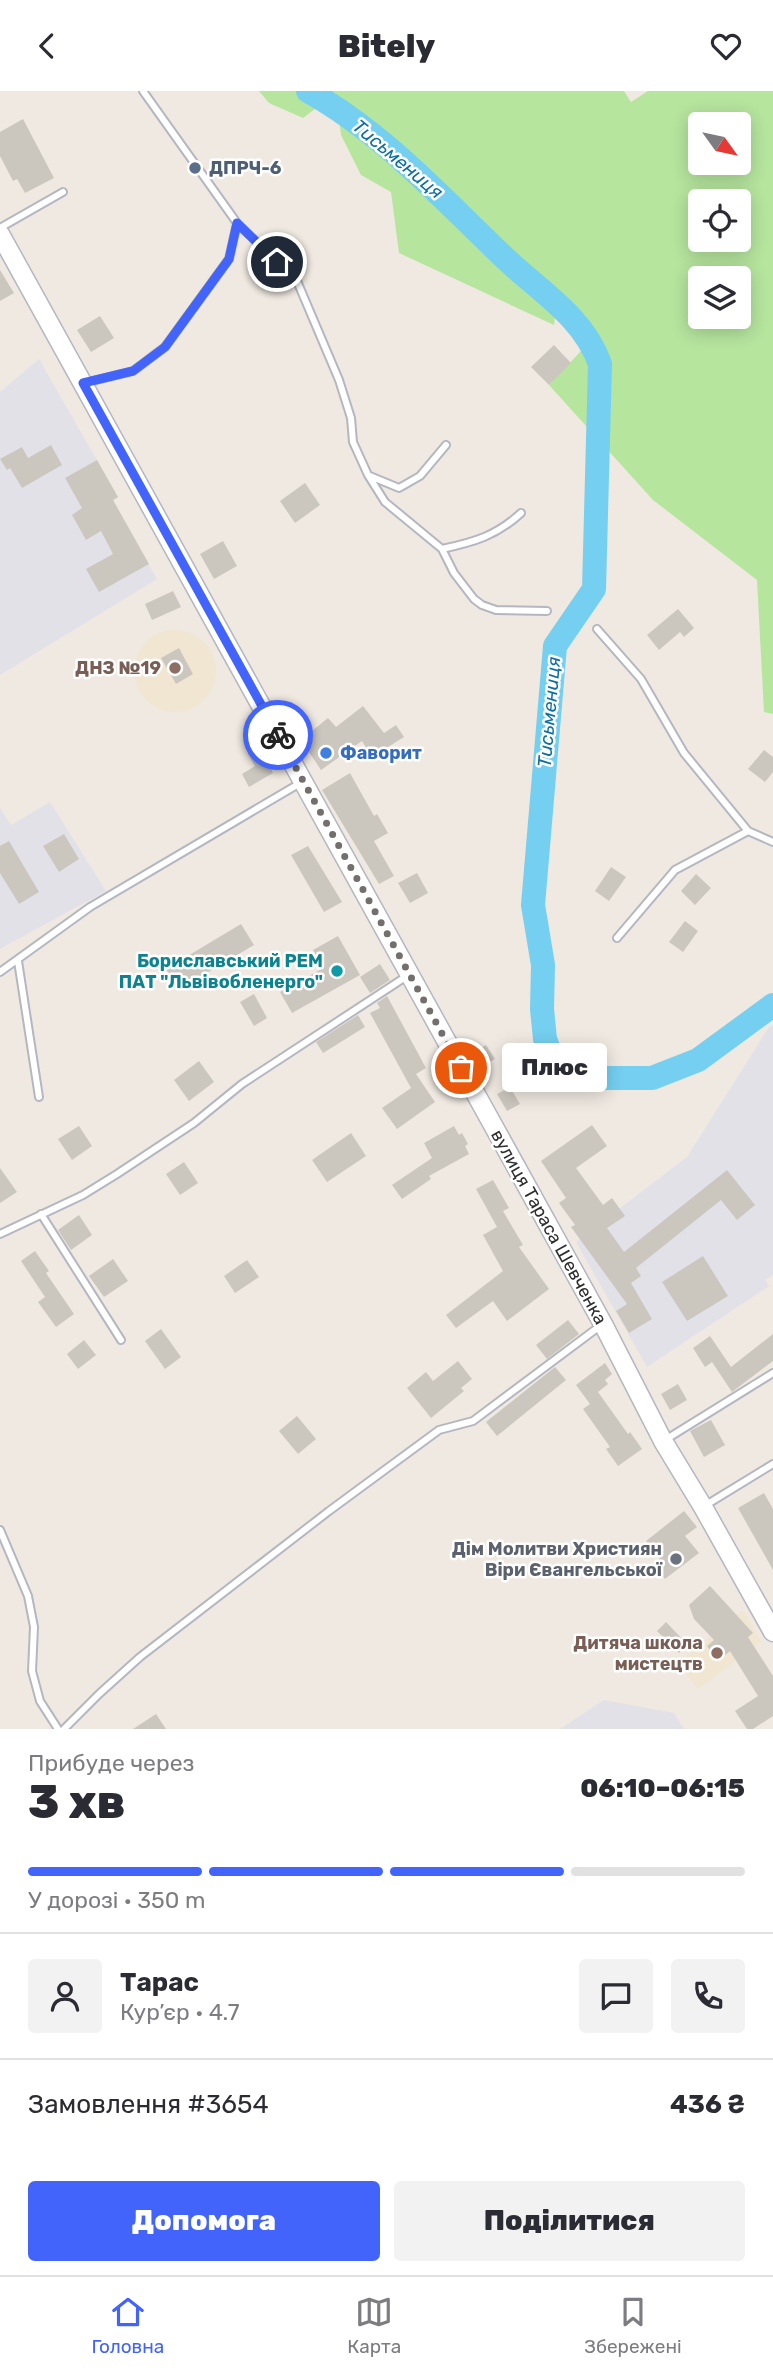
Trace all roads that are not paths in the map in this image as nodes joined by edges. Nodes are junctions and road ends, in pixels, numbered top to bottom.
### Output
1 (143, 91) edge
2 (63, 193) dead end
3 (237, 223) junction
4 (0, 228) edge
5 (0, 234) edge
6 (5, 253) edge
7 (83, 383) junction
8 (446, 445) dead end
9 (368, 475) junction
10 (521, 513) dead end
11 (442, 549) junction
12 (547, 611) dead end
13 (597, 629) dead end
14 (304, 781) junction
15 (748, 831) junction
16 (773, 842) edge
17 (617, 938) dead end
18 (18, 961) junction
19 (0, 972) edge
20 (409, 975) junction
21 (39, 1097) dead end
22 (41, 1214) junction
23 (0, 1234) edge
24 (603, 1324) junction
25 (121, 1340) dead end
26 (773, 1373) edge
27 (663, 1441) junction
28 (773, 1464) edge
29 (703, 1507) junction
30 (0, 1530) edge
31 (773, 1632) edge
32 (58, 1729) edge
33 (64, 1729) edge

1 - 3 lane
2 - 4 lane
3 - 7 lane
3 - 9 lane
5 - 6 main road, вулиця Тараса Шевченка
6 - 7 main road, вулиця Тараса Шевченка
7 - 14 main road, вулиця Тараса Шевченка
8 - 9 lane
9 - 11 lane
10 - 11 lane
11 - 12 lane
13 - 15 lane
14 - 18 lane
14 - 20 main road, вулиця Тараса Шевченка
15 - 16 lane
15 - 17 lane
18 - 19 lane
18 - 21 lane
20 - 22 lane
20 - 24 main road, вулиця Тараса Шевченка
22 - 23 lane
22 - 25 lane
24 - 27 main road, вулиця Тараса Шевченка
24 - 33 lane
26 - 27 lane
27 - 29 main road, вулиця Тараса Шевченка
28 - 29 lane
29 - 31 main road, вулиця Тараса Шевченка
30 - 32 lane

